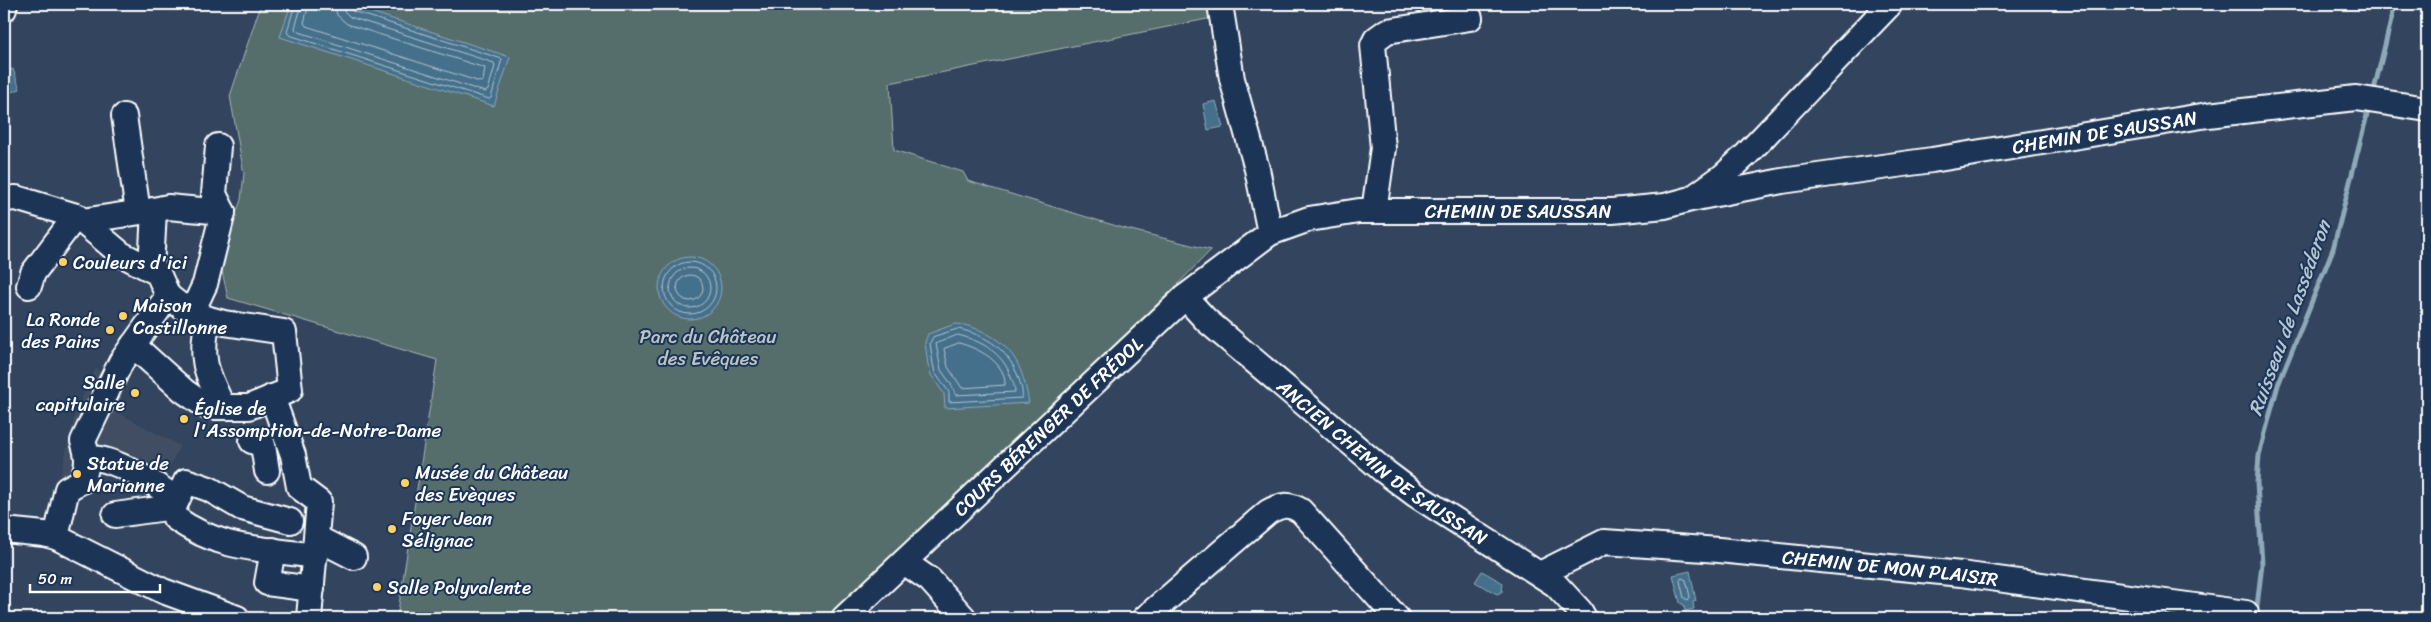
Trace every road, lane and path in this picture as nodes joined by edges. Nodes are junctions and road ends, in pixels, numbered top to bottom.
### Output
1 (5, 4) edge
2 (1220, 4) edge
3 (1890, 4) edge
4 (4, 9) edge
5 (1470, 18) dead end
6 (2427, 109) edge
7 (124, 116) dead end
8 (218, 146) dead end
9 (1747, 154) junction
10 (1782, 181) junction
11 (4, 198) edge
12 (1691, 199) junction
13 (146, 211) junction
14 (1374, 211) junction
15 (222, 212) junction
16 (79, 219) junction
17 (1264, 238) junction
18 (151, 269) junction
19 (29, 286) dead end
20 (168, 296) junction
21 (1185, 297) junction
22 (201, 325) junction
23 (133, 345) junction
24 (281, 394) junction
25 (223, 408) junction
26 (252, 442) dead end
27 (89, 458) junction
28 (267, 471) dead end
29 (179, 502) junction
30 (115, 515) dead end
31 (290, 521) dead end
32 (4, 530) edge
33 (56, 537) junction
34 (316, 540) junction
35 (273, 550) junction
36 (354, 556) dead end
37 (904, 562) junction
38 (1540, 574) junction
39 (312, 590) junction
40 (2246, 613) dead end
41 (237, 618) edge
42 (309, 618) edge
43 (844, 618) edge
44 (964, 618) edge
45 (1145, 618) edge
46 (1397, 618) edge
47 (1584, 618) edge

1 - 4 street
2 - 17 street
3 - 9 street
5 - 14 street
6 - 10 street, CHEMIN DE SAUSSAN
7 - 13 street
8 - 15 street
9 - 10 street
9 - 12 street
10 - 12 street, CHEMIN DE SAUSSAN
11 - 16 street
12 - 14 street, CHEMIN DE SAUSSAN
13 - 15 street
13 - 16 street
13 - 18 street
14 - 17 street, CHEMIN DE SAUSSAN
15 - 22 street
16 - 18 street
16 - 19 street
17 - 21 street, COURS BÉRENGER DE FRÉDOL
18 - 20 street
20 - 22 street
20 - 23 street
21 - 37 street, COURS BÉRENGER DE FRÉDOL
21 - 38 street, ANCIEN CHEMIN DE SAUSSAN
22 - 24 street
22 - 25 street
23 - 25 street
23 - 27 street
24 - 25 street
24 - 34 street
26 - 28 street
27 - 29 street
27 - 33 street
29 - 30 street
29 - 31 street
29 - 35 street
32 - 33 street
33 - 41 street
34 - 35 street
34 - 36 street
34 - 39 street
35 - 39 street
37 - 43 street, COURS BÉRENGER DE FRÉDOL
37 - 44 street
38 - 40 street, CHEMIN DE MON PLAISIR
38 - 47 street, ANCIEN CHEMIN DE SAUSSAN
39 - 42 street
45 - 46 street

